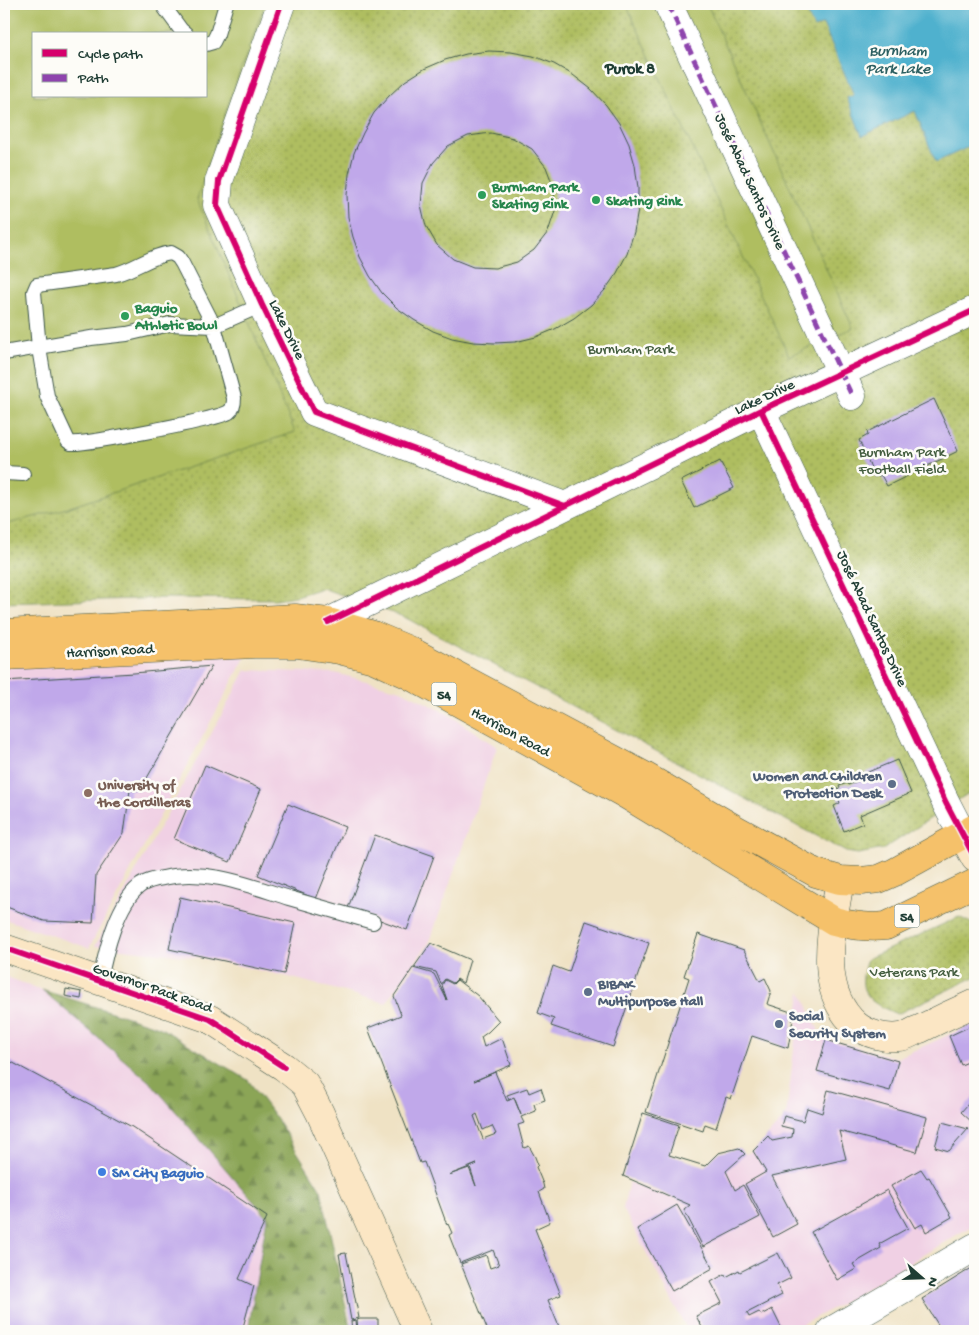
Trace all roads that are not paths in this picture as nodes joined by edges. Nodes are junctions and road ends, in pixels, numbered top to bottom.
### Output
1 (162, 4) edge
2 (226, 4) edge
3 (281, 4) edge
4 (668, 4) edge
5 (183, 32) edge
6 (208, 43) edge
7 (262, 305) junction
8 (975, 310) edge
9 (214, 326) junction
10 (39, 348) junction
11 (4, 353) edge
12 (842, 376) junction
13 (761, 410) junction
14 (4, 473) edge
15 (23, 474) dead end
16 (565, 506) junction
17 (328, 622) junction
18 (4, 633) edge
19 (4, 656) edge
20 (971, 841) edge
21 (840, 880) junction
22 (975, 883) edge
23 (834, 921) junction
24 (373, 922) dead end
25 (4, 948) edge
26 (100, 981) junction
27 (975, 1003) edge
28 (975, 1247) edge
29 (418, 1331) edge
30 (831, 1331) edge

1 - 5 lane
2 - 6 lane
3 - 7 street, Lake Drive
4 - 12 street, José Abad Santos Drive
7 - 9 lane
7 - 16 street, Lake Drive
8 - 12 street, Lake Drive
9 - 10 lane
9 - 10 lane
9 - 10 lane
10 - 11 lane
12 - 13 street, Lake Drive
13 - 16 street, Lake Drive
13 - 20 street, José Abad Santos Drive
14 - 15 lane
16 - 17 street, Lake Drive
17 - 18 highway, Harrison Road / 54
17 - 21 highway, Harrison Road / 54
19 - 23 highway, Harrison Road / 54
20 - 21 highway, Harrison Road / 54
21 - 23 street
22 - 23 highway, Harrison Road / 54
23 - 27 street
24 - 26 lane
25 - 26 street, Governor Pack Road
26 - 29 street, Governor Pack Road
28 - 30 street

